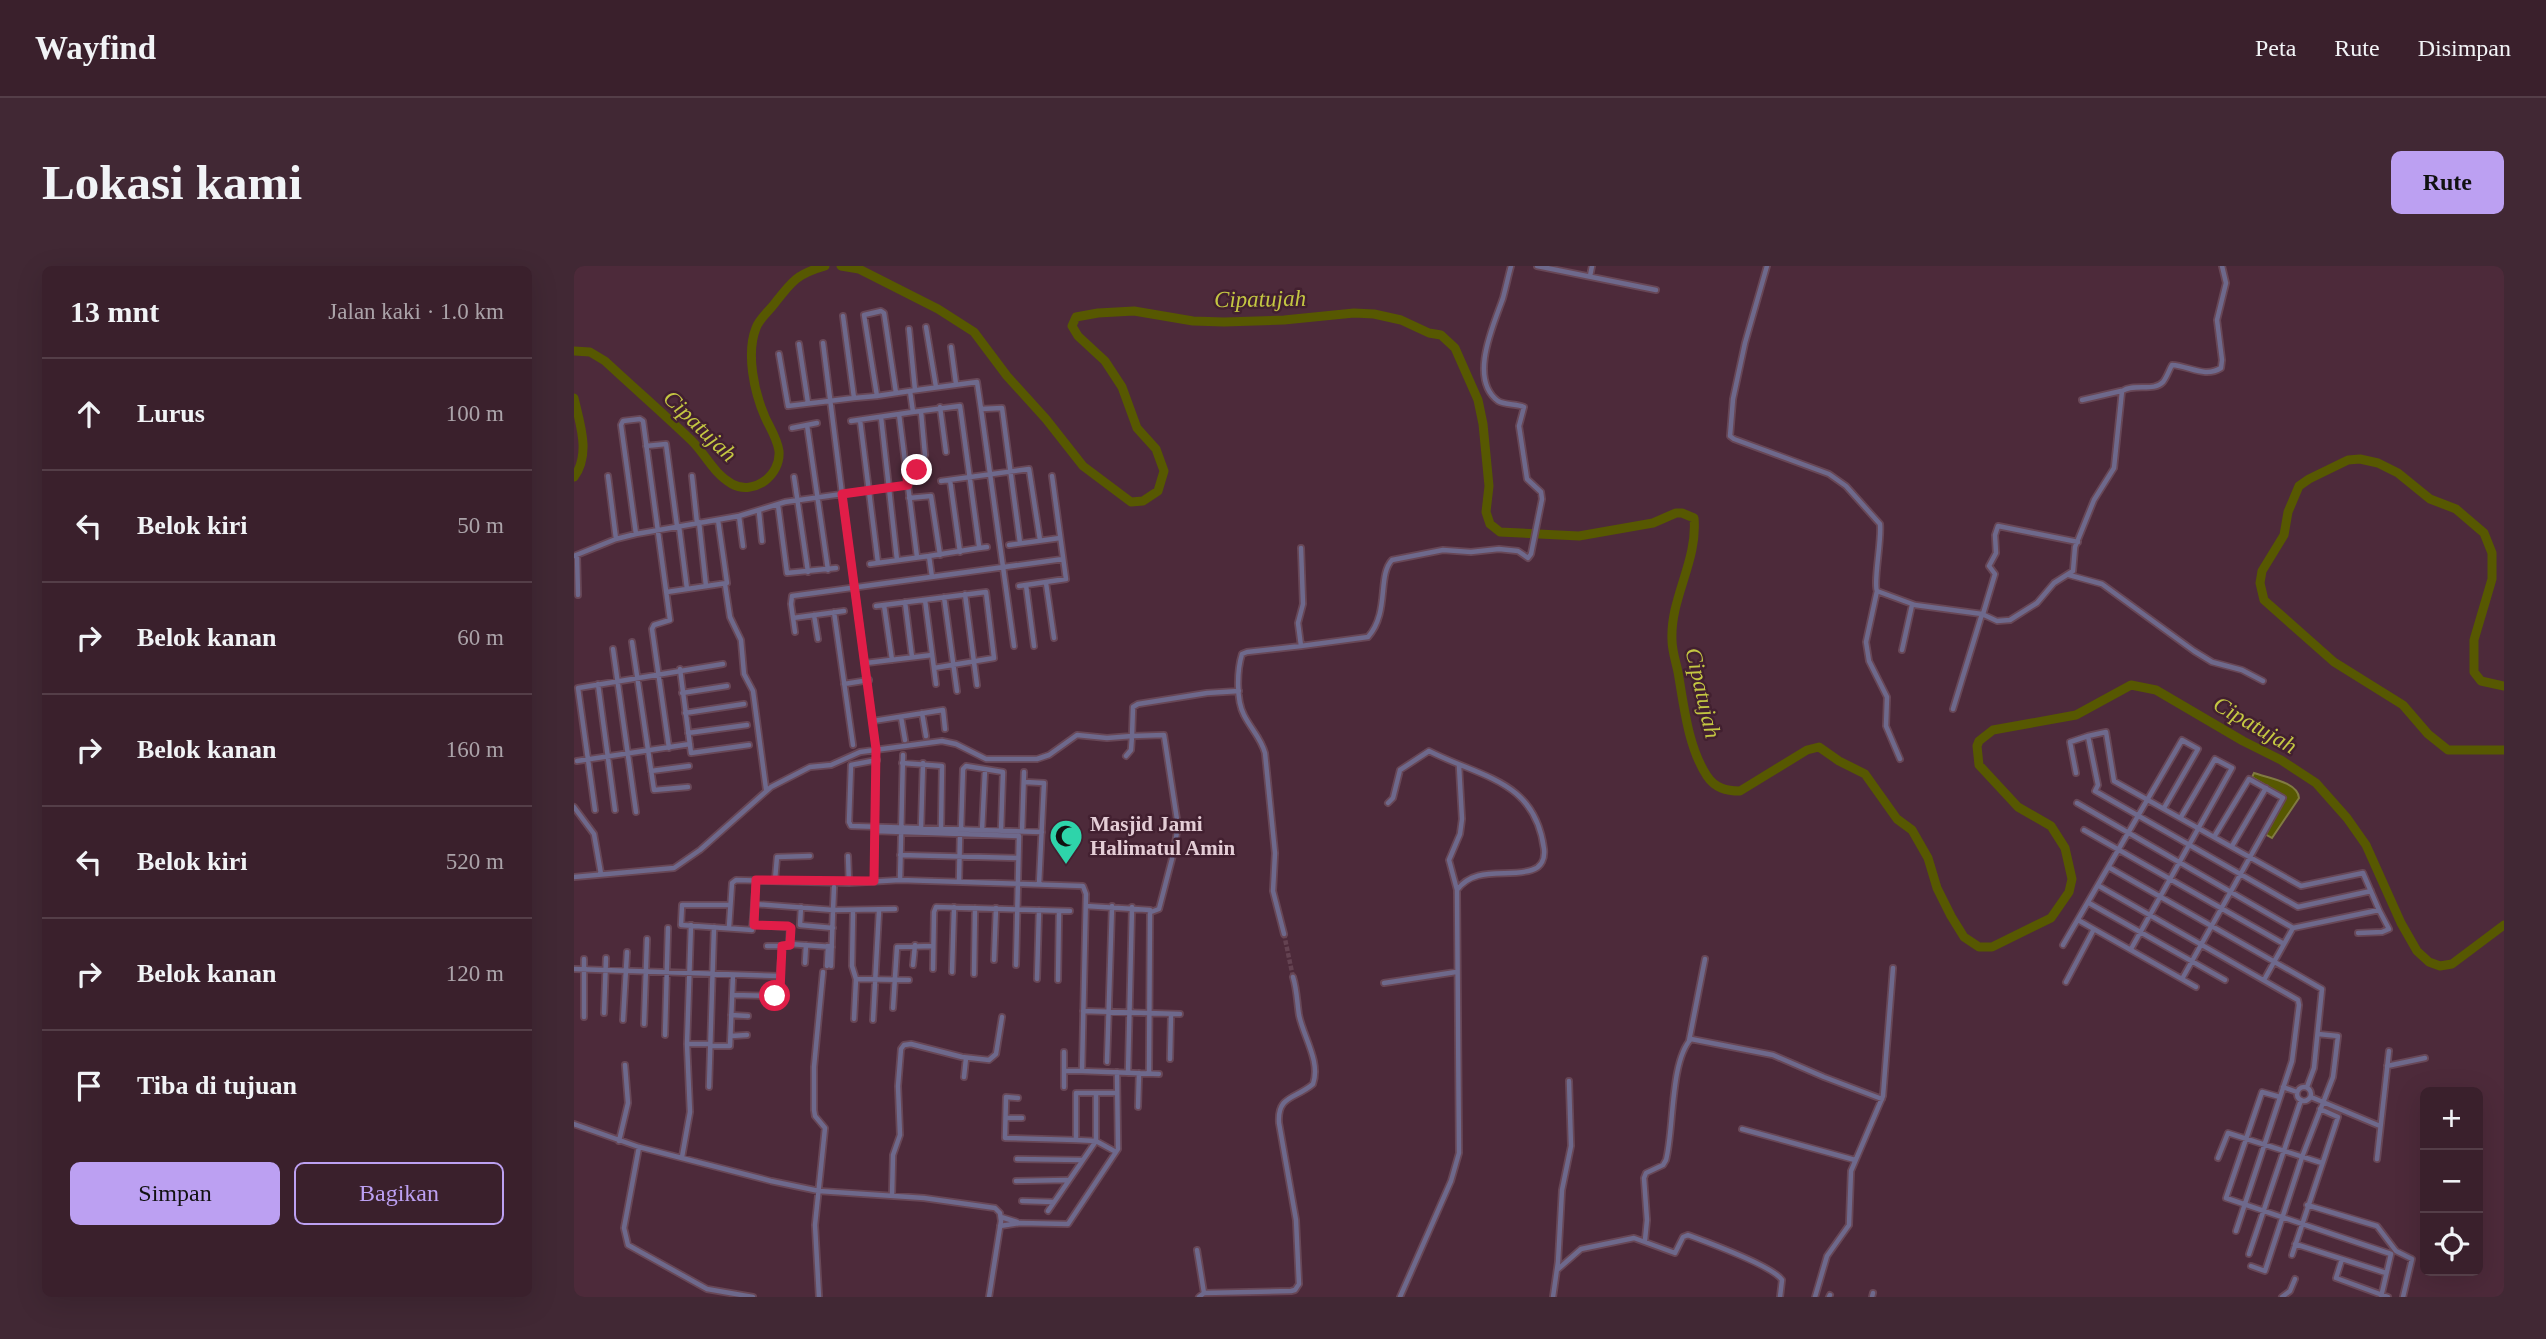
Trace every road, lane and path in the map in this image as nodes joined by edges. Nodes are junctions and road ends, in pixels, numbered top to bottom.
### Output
1 (1511, 266) edge
2 (1537, 266) edge
3 (1592, 266) edge
4 (1768, 266) edge
5 (2222, 266) edge
6 (1590, 276) junction
7 (1656, 290) dead end
8 (843, 316) dead end
9 (926, 327) dead end
10 (909, 329) dead end
11 (823, 343) dead end
12 (799, 344) dead end
13 (951, 347) dead end
14 (779, 354) dead end
15 (956, 384) junction
16 (936, 387) junction
17 (913, 390) junction
18 (2122, 391) junction
19 (896, 393) junction
20 (877, 396) junction
21 (854, 398) junction
22 (2082, 400) dead end
23 (830, 401) junction
24 (808, 403) junction
25 (966, 404) dead end
26 (959, 405) junction
27 (940, 407) junction
28 (981, 410) junction
29 (913, 412) junction
30 (921, 412) junction
31 (899, 414) junction
32 (881, 417) junction
33 (860, 419) junction
34 (852, 421) dead end
35 (817, 423) dead end
36 (807, 425) junction
37 (792, 428) dead end
38 (646, 446) junction
39 (946, 452) dead end
40 (1009, 471) junction
41 (906, 472) junction
42 (990, 474) junction
43 (608, 476) dead end
44 (692, 476) dead end
45 (1052, 476) dead end
46 (794, 477) dead end
47 (970, 477) junction
48 (950, 480) junction
49 (941, 481) dead end
50 (908, 485) junction
51 (887, 488) junction
52 (868, 491) junction
53 (842, 494) junction
54 (818, 498) junction
55 (909, 498) junction
56 (797, 500) junction
57 (778, 505) junction
58 (759, 512) junction
59 (739, 516) junction
60 (718, 519) junction
61 (698, 523) junction
62 (678, 526) junction
63 (658, 530) junction
64 (636, 534) junction
65 (1060, 538) junction
66 (616, 539) junction
67 (1040, 540) junction
68 (762, 541) dead end
69 (2078, 541) junction
70 (1020, 543) junction
71 (743, 545) dead end
72 (1009, 545) dead end
73 (988, 547) dead end
74 (979, 548) junction
75 (1301, 548) dead end
76 (960, 552) junction
77 (576, 555) edge
78 (940, 555) junction
79 (929, 556) junction
80 (917, 557) junction
81 (1063, 559) junction
82 (897, 560) junction
83 (878, 563) junction
84 (870, 564) dead end
85 (1003, 567) junction
86 (836, 568) dead end
87 (828, 570) junction
88 (808, 572) junction
89 (2069, 575) junction
90 (932, 577) junction
91 (1046, 583) junction
92 (725, 584) junction
93 (1026, 585) junction
94 (706, 586) junction
95 (1019, 586) dead end
96 (855, 587) junction
97 (687, 589) junction
98 (1877, 591) junction
99 (667, 592) junction
100 (965, 594) junction
101 (578, 595) dead end
102 (944, 597) junction
103 (925, 600) junction
104 (905, 602) junction
105 (1912, 604) junction
106 (884, 605) junction
107 (876, 606) dead end
108 (844, 611) dead end
109 (834, 612) junction
110 (1982, 614) junction
111 (814, 615) junction
112 (793, 618) junction
113 (795, 632) dead end
114 (1054, 638) dead end
115 (818, 639) dead end
116 (632, 642) dead end
117 (1014, 646) dead end
118 (1034, 646) dead end
119 (1301, 646) junction
120 (613, 649) dead end
121 (1902, 650) dead end
122 (932, 655) junction
123 (912, 657) junction
124 (891, 660) junction
125 (974, 662) junction
126 (866, 663) junction
127 (723, 664) dead end
128 (954, 665) junction
129 (934, 668) junction
130 (680, 669) junction
131 (659, 675) junction
132 (638, 678) junction
133 (869, 680) junction
134 (618, 681) junction
135 (2263, 681) dead end
136 (598, 684) junction
137 (844, 684) junction
138 (936, 684) dead end
139 (977, 685) dead end
140 (727, 686) dead end
141 (957, 691) dead end
142 (1240, 691) junction
143 (682, 693) junction
144 (744, 704) dead end
145 (1953, 709) dead end
146 (685, 713) junction
147 (922, 713) junction
148 (901, 717) junction
149 (873, 721) junction
150 (747, 725) dead end
151 (945, 730) dead end
152 (688, 733) junction
153 (926, 736) dead end
154 (1132, 736) junction
155 (2088, 736) junction
156 (905, 740) dead end
157 (690, 744) junction
158 (749, 745) dead end
159 (853, 745) dead end
160 (669, 748) junction
161 (876, 749) junction
162 (648, 751) junction
163 (628, 754) junction
164 (902, 755) dead end
165 (1126, 756) dead end
166 (608, 757) junction
167 (1900, 759) dead end
168 (588, 760) junction
169 (877, 760) junction
170 (577, 761) dead end
171 (902, 763) junction
172 (923, 764) junction
173 (688, 765) dead end
174 (1459, 766) junction
175 (651, 771) junction
176 (985, 771) junction
177 (1024, 772) dead end
178 (2076, 774) dead end
179 (1025, 782) junction
180 (688, 787) dead end
181 (2266, 788) junction
182 (766, 790) junction
183 (2148, 799) junction
184 (1388, 803) dead end
185 (2077, 803) dead end
186 (574, 807) edge
187 (2164, 808) junction
188 (595, 810) dead end
189 (615, 810) dead end
190 (636, 812) dead end
191 (2139, 816) junction
192 (2181, 817) junction
193 (2198, 827) junction
194 (921, 828) junction
195 (875, 829) junction
196 (901, 829) junction
197 (941, 829) junction
198 (982, 830) junction
199 (2084, 830) dead end
200 (1001, 831) junction
201 (1022, 831) junction
202 (961, 832) junction
203 (1042, 834) junction
204 (2129, 834) junction
205 (2214, 836) junction
206 (2189, 845) junction
207 (2231, 846) junction
208 (2119, 850) junction
209 (900, 855) junction
210 (810, 856) dead end
211 (848, 856) dead end
212 (959, 856) junction
213 (2250, 857) junction
214 (1018, 858) junction
215 (2179, 862) junction
216 (2109, 868) junction
217 (601, 874) junction
218 (2240, 874) junction
219 (574, 877) edge
220 (2170, 879) junction
221 (756, 880) junction
222 (775, 880) junction
223 (900, 880) junction
224 (874, 881) junction
225 (959, 882) junction
226 (849, 883) junction
227 (1018, 883) junction
228 (1039, 884) junction
229 (2099, 886) junction
230 (834, 887) dead end
231 (1457, 890) junction
232 (2371, 891) junction
233 (2230, 892) junction
234 (2161, 897) junction
235 (2089, 903) junction
236 (755, 904) junction
237 (730, 905) junction
238 (801, 906) junction
239 (954, 906) junction
240 (1086, 906) junction
241 (1112, 906) junction
242 (1132, 907) junction
243 (975, 908) junction
244 (996, 908) junction
245 (2221, 908) junction
246 (895, 909) dead end
247 (1018, 909) junction
248 (834, 910) junction
249 (1039, 910) junction
250 (2379, 910) junction
251 (853, 911) junction
252 (879, 911) junction
253 (1059, 911) junction
254 (1070, 911) dead end
255 (1151, 912) junction
256 (2151, 915) junction
257 (2078, 920) junction
258 (691, 925) junction
259 (754, 925) junction
260 (800, 925) junction
261 (788, 926) junction
262 (2211, 926) junction
263 (714, 927) junction
264 (668, 928) dead end
265 (729, 928) junction
266 (833, 928) junction
267 (2293, 928) junction
268 (2094, 929) junction
269 (2141, 933) junction
270 (2358, 933) dead end
271 (1284, 934) tunnel mouth
272 (647, 939) dead end
273 (790, 944) junction
274 (2201, 944) junction
275 (2284, 944) junction
276 (806, 945) junction
277 (2063, 945) dead end
278 (767, 946) dead end
279 (782, 946) junction
280 (830, 946) junction
281 (915, 946) junction
282 (933, 946) junction
283 (2131, 949) junction
284 (626, 952) dead end
285 (606, 958) dead end
286 (584, 959) dead end
287 (1705, 959) dead end
288 (994, 960) dead end
289 (2191, 961) junction
290 (2274, 962) junction
291 (805, 963) dead end
292 (913, 965) dead end
293 (1016, 965) dead end
294 (829, 966) dead end
295 (1892, 968) dead end
296 (574, 969) edge
297 (933, 969) dead end
298 (583, 970) junction
299 (606, 971) junction
300 (625, 971) junction
301 (667, 971) junction
302 (646, 972) junction
303 (823, 972) dead end
304 (953, 972) dead end
305 (1456, 972) junction
306 (690, 973) junction
307 (712, 974) junction
308 (974, 974) dead end
309 (733, 975) junction
310 (780, 976) junction
311 (1293, 976) tunnel mouth
312 (2182, 978) junction
313 (856, 979) junction
314 (875, 979) junction
315 (894, 979) junction
316 (1037, 979) dead end
317 (909, 980) dead end
318 (1058, 980) dead end
319 (2225, 980) dead end
320 (2264, 980) junction
321 (2066, 982) dead end
322 (1384, 983) dead end
323 (2196, 987) dead end
324 (733, 995) junction
325 (893, 1008) dead end
326 (1083, 1011) junction
327 (1109, 1012) junction
328 (1129, 1012) junction
329 (604, 1013) dead end
330 (1150, 1013) junction
331 (1171, 1014) junction
332 (1180, 1014) dead end
333 (731, 1016) junction
334 (748, 1016) dead end
335 (584, 1017) dead end
336 (1002, 1017) dead end
337 (854, 1019) dead end
338 (623, 1020) dead end
339 (873, 1020) dead end
340 (644, 1024) dead end
341 (2318, 1034) junction
342 (665, 1035) dead end
343 (731, 1035) junction
344 (747, 1035) dead end
345 (1689, 1041) junction
346 (688, 1044) junction
347 (710, 1045) junction
348 (2389, 1051) dead end
349 (1064, 1052) dead end
350 (966, 1058) junction
351 (2425, 1058) dead end
352 (1170, 1059) dead end
353 (1107, 1062) dead end
354 (625, 1065) dead end
355 (2387, 1066) junction
356 (1064, 1071) junction
357 (1082, 1071) junction
358 (1116, 1072) junction
359 (1128, 1073) junction
360 (1139, 1073) junction
361 (1149, 1073) junction
362 (1159, 1074) dead end
363 (964, 1077) dead end
364 (1569, 1081) dead end
365 (709, 1087) dead end
366 (1064, 1087) dead end
367 (2283, 1087) junction
368 (2307, 1087) junction
369 (2297, 1092) junction
370 (1096, 1093) junction
371 (1117, 1093) junction
372 (2280, 1097) junction
373 (2311, 1097) junction
374 (1018, 1098) dead end
375 (1882, 1099) junction
376 (2301, 1100) junction
377 (2323, 1101) junction
378 (1138, 1107) dead end
379 (2320, 1109) junction
380 (1006, 1118) junction
381 (1022, 1118) dead end
382 (574, 1124) edge
383 (2381, 1126) junction
384 (1742, 1129) dead end
385 (2246, 1139) junction
386 (1076, 1140) junction
387 (619, 1141) junction
388 (1096, 1141) junction
389 (2265, 1145) junction
390 (639, 1147) junction
391 (2285, 1151) junction
392 (1116, 1152) junction
393 (681, 1157) junction
394 (2302, 1157) junction
395 (2218, 1158) dead end
396 (1017, 1159) dead end
397 (2377, 1159) dead end
398 (1083, 1160) junction
399 (1854, 1160) junction
400 (2322, 1163) junction
401 (1068, 1180) junction
402 (1016, 1181) dead end
403 (820, 1191) junction
404 (892, 1196) junction
405 (1022, 1201) dead end
406 (1054, 1202) junction
407 (2245, 1205) junction
408 (2307, 1205) junction
409 (1048, 1211) dead end
410 (2263, 1211) junction
411 (1001, 1217) junction
412 (2281, 1217) junction
413 (1020, 1223) junction
414 (2301, 1224) junction
415 (1000, 1226) junction
416 (2236, 1231) dead end
417 (1645, 1240) junction
418 (2295, 1244) junction
419 (1197, 1250) dead end
420 (2392, 1251) junction
421 (2249, 1254) dead end
422 (2292, 1255) dead end
423 (2342, 1259) junction
424 (2251, 1266) dead end
425 (1557, 1270) junction
426 (2386, 1273) junction
427 (2295, 1279) dead end
428 (1202, 1295) edge
429 (2381, 1295) edge
430 (753, 1297) edge
431 (821, 1297) edge
432 (989, 1297) edge
433 (1400, 1297) edge
434 (1553, 1297) edge
435 (1780, 1297) edge
436 (1815, 1297) edge
437 (2282, 1297) edge
438 (2388, 1297) edge
439 (2403, 1297) edge

1 - 119 street
2 - 6 street
3 - 6 street
4 - 98 street
5 - 18 street
6 - 7 street
8 - 21 street
9 - 16 street
10 - 17 street
11 - 23 street
12 - 24 street
13 - 15 street
14 - 24 street
15 - 16 street
15 - 28 street
16 - 17 street
17 - 19 street
17 - 29 street
18 - 22 street
18 - 69 street
19 - 20 street
19 - 20 street
20 - 21 street
21 - 23 street
23 - 24 street
23 - 53 street
25 - 26 street
26 - 27 street
26 - 47 street
27 - 30 street
27 - 39 street
28 - 40 street
28 - 42 street
29 - 30 street
29 - 31 street
30 - 41 street
31 - 32 street
31 - 41 street
32 - 33 street
32 - 51 street
33 - 34 street
33 - 52 street
35 - 36 street
36 - 37 street
36 - 54 street
38 - 62 street
38 - 63 street
38 - 64 street
40 - 42 street
40 - 67 street
40 - 70 street
41 - 50 street
42 - 47 street
42 - 85 street
43 - 66 street
44 - 61 street
45 - 65 street
46 - 56 street
47 - 48 street
47 - 74 street
48 - 49 street
48 - 76 street
50 - 51 street
50 - 55 street
51 - 52 street
51 - 82 street
52 - 53 street
52 - 83 street
53 - 54 street
53 - 96 street
54 - 56 street
54 - 87 street
55 - 78 street
55 - 80 street
56 - 57 street
56 - 88 street
57 - 58 street
57 - 88 street
58 - 59 street
58 - 68 street
59 - 60 street
59 - 71 street
60 - 61 street
60 - 92 street
61 - 62 street
61 - 94 street
62 - 63 street
62 - 97 street
63 - 64 street
63 - 99 street
64 - 66 street
65 - 67 street
65 - 81 street
66 - 77 street
67 - 70 street
69 - 89 street
69 - 110 street
70 - 72 street
73 - 74 street
74 - 76 street
75 - 119 street
76 - 78 street
77 - 101 street
78 - 79 street
79 - 80 street
79 - 90 street
80 - 82 street
81 - 85 street
81 - 91 street
82 - 83 street
83 - 84 street
85 - 90 street
85 - 117 street
86 - 87 street
87 - 88 street
89 - 110 street
89 - 135 street
90 - 96 street
91 - 93 street
91 - 114 street
92 - 94 street
92 - 182 street
93 - 95 street
93 - 118 street
94 - 97 street
96 - 112 street
96 - 126 street
97 - 99 street
98 - 105 street
98 - 167 street
99 - 131 street
100 - 102 street
100 - 125 street
100 - 125 street
102 - 103 street
102 - 128 street
103 - 104 street
103 - 122 street
104 - 106 street
104 - 123 street
105 - 110 street
105 - 121 street
106 - 107 street
106 - 124 street
108 - 109 street
109 - 111 street
109 - 137 street
110 - 145 street
111 - 112 street
111 - 115 street
112 - 113 street
116 - 132 street
119 - 142 street
120 - 134 street
122 - 123 street
122 - 129 street
123 - 124 street
124 - 126 street
125 - 128 street
125 - 139 street
126 - 133 street
127 - 130 street
128 - 129 street
128 - 141 street
129 - 138 street
130 - 131 street
130 - 143 street
131 - 132 street
131 - 160 street
132 - 134 street
132 - 162 street
133 - 137 street
133 - 149 street
134 - 136 street
134 - 163 street
136 - 166 street
136 - 168 street
137 - 159 street
140 - 143 street
142 - 154 street
142 - 271 street
143 - 146 street
144 - 146 street
146 - 152 street
147 - 148 street
147 - 151 street
147 - 153 street
148 - 149 street
148 - 156 street
149 - 161 street
150 - 152 street
152 - 157 street
154 - 161 street
154 - 165 street
154 - 255 street
155 - 178 street
155 - 183 street
155 - 191 street
157 - 158 street
157 - 160 street
160 - 162 street
161 - 169 street
161 - 182 street
162 - 163 street
162 - 175 street
163 - 166 street
163 - 190 street
164 - 171 street
166 - 168 street
166 - 189 street
168 - 170 street
168 - 188 street
169 - 195 street
169 - 195 street
171 - 172 street
171 - 196 street
172 - 194 street
172 - 197 street
173 - 175 street
174 - 184 street
174 - 231 street
174 - 231 street
175 - 180 street
176 - 198 street
176 - 200 street
176 - 202 street
177 - 179 street
179 - 201 street
179 - 203 street
181 - 205 street
181 - 207 street
181 - 213 street
182 - 217 street
183 - 187 street
183 - 187 street
183 - 191 street
185 - 204 street
186 - 217 street
187 - 192 street
191 - 204 street
191 - 206 street
192 - 193 street
192 - 193 street
193 - 205 street
193 - 206 street
194 - 196 street
194 - 197 street
195 - 196 street
195 - 224 street
196 - 202 street
196 - 209 street
197 - 202 street
198 - 200 street
198 - 202 street
199 - 208 street
200 - 201 street
201 - 203 street
202 - 212 street
202 - 214 street
203 - 228 street
204 - 208 street
204 - 215 street
205 - 207 street
206 - 215 street
206 - 218 street
207 - 213 street
208 - 216 street
208 - 220 street
209 - 212 street
209 - 223 street
210 - 222 street
211 - 226 street
212 - 214 street
212 - 225 street
213 - 218 street
213 - 232 street
214 - 227 street
215 - 220 street
215 - 233 street
216 - 229 street
216 - 234 street
217 - 219 street
218 - 232 street
218 - 233 street
220 - 234 street
220 - 245 street
221 - 222 street
221 - 236 street
221 - 237 street
222 - 226 street
223 - 224 street
223 - 225 street
224 - 226 street
225 - 227 street
227 - 228 street
227 - 247 street
228 - 240 street
229 - 235 street
229 - 256 street
230 - 248 street
231 - 305 street
232 - 250 street
233 - 245 street
233 - 267 street
234 - 256 street
234 - 262 street
235 - 257 street
235 - 269 street
236 - 238 street
236 - 259 street
237 - 258 street
237 - 265 street
238 - 248 street
238 - 260 street
239 - 243 street
239 - 282 street
239 - 304 street
240 - 241 street
240 - 326 street
241 - 242 street
241 - 327 street
242 - 255 street
242 - 328 street
243 - 244 street
243 - 308 street
244 - 247 street
244 - 288 street
245 - 262 street
245 - 275 street
246 - 252 street
247 - 249 street
247 - 293 street
248 - 251 street
248 - 266 street
249 - 253 street
249 - 316 street
250 - 267 street
250 - 270 street
251 - 252 street
251 - 313 street
252 - 314 street
253 - 254 street
253 - 318 street
255 - 330 street
256 - 269 street
256 - 274 street
257 - 268 street
257 - 277 street
258 - 263 street
258 - 306 street
259 - 261 street
259 - 265 street
260 - 261 street
260 - 266 street
261 - 273 street
262 - 274 street
262 - 290 street
263 - 265 street
263 - 307 street
264 - 301 street
266 - 280 street
267 - 275 street
268 - 283 street
268 - 321 street
269 - 283 street
269 - 289 street
272 - 302 street
273 - 276 street
273 - 279 street
274 - 289 street
274 - 320 street
275 - 290 street
276 - 280 street
276 - 291 street
278 - 279 street
279 - 310 street
280 - 294 street
281 - 282 street
281 - 292 street
281 - 315 street
282 - 297 street
283 - 312 street
284 - 300 street
285 - 299 street
286 - 298 street
287 - 345 street
289 - 312 street
289 - 319 street
290 - 320 street
290 - 341 street
295 - 375 street
296 - 298 street
298 - 299 street
298 - 335 street
299 - 300 street
299 - 329 street
300 - 302 street
300 - 338 street
301 - 302 street
301 - 306 street
301 - 342 street
302 - 340 street
303 - 403 street
305 - 322 street
305 - 433 street
306 - 307 street
306 - 346 street
307 - 309 street
307 - 347 street
309 - 310 street
309 - 324 street
310 - 324 street
311 - 428 street
312 - 323 street
313 - 314 street
313 - 337 street
314 - 315 street
314 - 339 street
315 - 317 street
315 - 325 street
320 - 367 street
324 - 333 street
326 - 327 street
326 - 357 street
327 - 328 street
327 - 353 street
328 - 330 street
328 - 359 street
330 - 331 street
330 - 361 street
331 - 332 street
331 - 352 street
333 - 334 street
333 - 343 street
336 - 350 street
341 - 368 street
341 - 377 street
343 - 344 street
343 - 347 street
345 - 375 street
345 - 417 street
346 - 347 street
346 - 393 street
347 - 365 street
348 - 355 street
349 - 356 street
350 - 363 street
350 - 404 street
351 - 355 street
354 - 387 street
355 - 383 street
356 - 357 street
356 - 366 street
357 - 358 street
358 - 359 street
358 - 371 street
359 - 360 street
360 - 361 street
360 - 378 street
361 - 362 street
364 - 425 street
367 - 369 street
367 - 372 street
368 - 369 street
368 - 373 street
369 - 376 street
370 - 371 street
370 - 386 street
370 - 388 street
371 - 392 street
372 - 385 street
372 - 389 street
373 - 376 street
373 - 377 street
374 - 380 street
375 - 399 street
376 - 391 street
377 - 379 street
377 - 383 street
379 - 394 street
379 - 400 street
380 - 381 street
380 - 386 street
382 - 387 street
383 - 397 street
384 - 399 street
385 - 389 street
385 - 395 street
385 - 407 street
386 - 388 street
387 - 390 street
388 - 392 street
388 - 398 street
389 - 391 street
389 - 407 street
390 - 393 street
390 - 430 street
391 - 394 street
391 - 410 street
392 - 413 street
393 - 403 street
394 - 400 street
394 - 412 street
396 - 398 street
398 - 401 street
399 - 436 street
400 - 408 street
401 - 402 street
401 - 406 street
403 - 404 street
403 - 431 street
404 - 411 street
405 - 406 street
406 - 409 street
407 - 410 street
407 - 416 street
408 - 414 street
408 - 420 street
410 - 412 street
410 - 421 street
411 - 413 street
411 - 415 street
412 - 414 street
412 - 424 street
413 - 415 street
414 - 418 street
414 - 420 street
415 - 432 street
417 - 425 street
417 - 435 street
418 - 422 street
418 - 423 street
419 - 428 street
420 - 426 street
420 - 439 street
423 - 426 street
423 - 429 street
425 - 434 street
426 - 429 street
427 - 437 street
429 - 438 street

